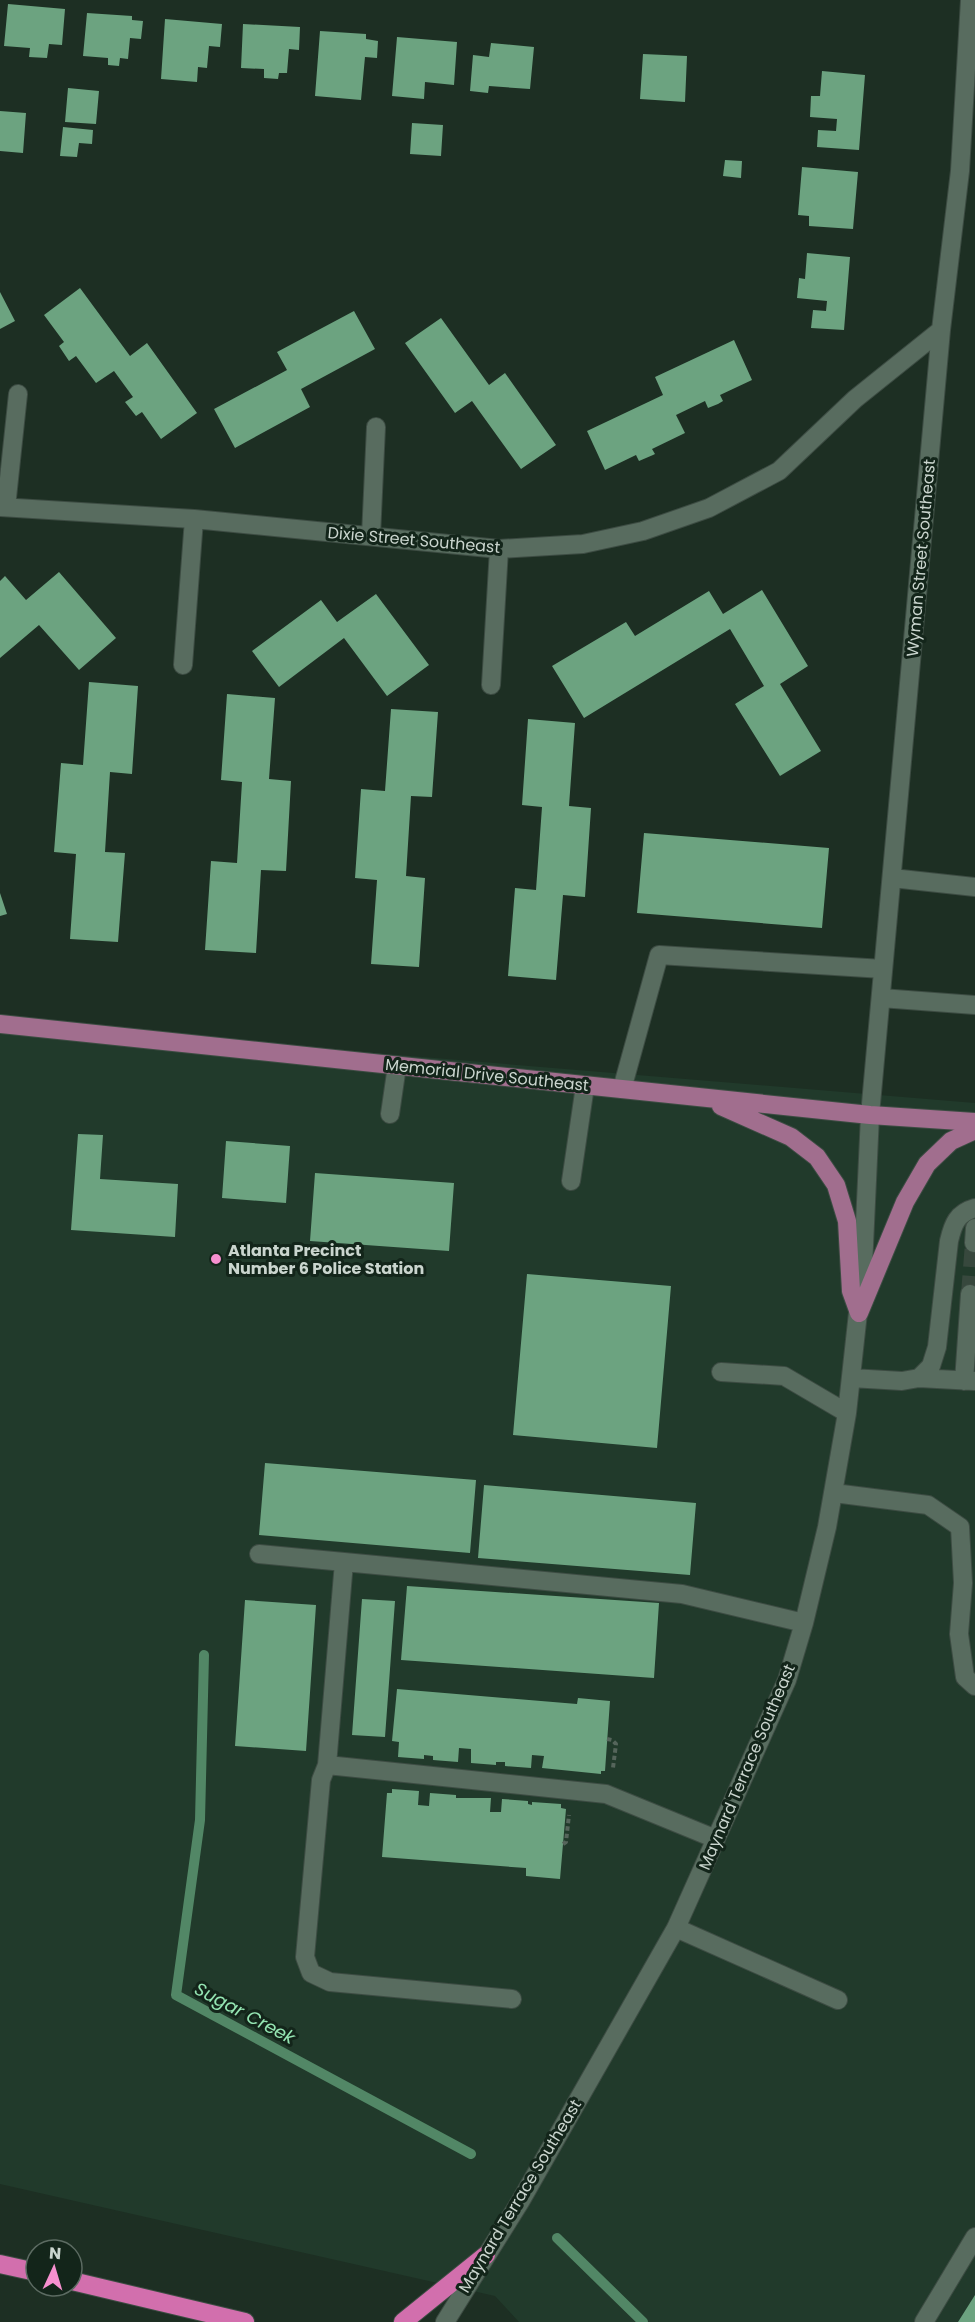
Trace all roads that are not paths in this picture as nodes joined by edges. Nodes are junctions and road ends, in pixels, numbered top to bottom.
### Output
1 (970, 0) edge
2 (968, 172) edge
3 (941, 330) junction
4 (18, 394) dead end
5 (376, 427) dead end
6 (3, 507) edge
7 (194, 519) junction
8 (371, 536) junction
9 (499, 549) junction
10 (183, 665) dead end
11 (490, 685) dead end
12 (892, 878) junction
13 (975, 886) edge
14 (883, 969) junction
15 (881, 998) junction
16 (975, 1005) edge
17 (0, 1024) edge
18 (397, 1066) junction
19 (585, 1086) junction
20 (622, 1089) junction
21 (700, 1098) junction
22 (390, 1114) dead end
23 (870, 1115) junction
24 (975, 1122) edge
25 (975, 1130) edge
26 (571, 1181) dead end
27 (975, 1208) edge
28 (970, 1294) dead end
29 (859, 1313) junction
30 (721, 1372) dead end
31 (919, 1377) junction
32 (851, 1378) junction
33 (969, 1381) edge
34 (847, 1413) junction
35 (834, 1493) junction
36 (259, 1554) dead end
37 (344, 1562) junction
38 (804, 1623) junction
39 (975, 1686) edge
40 (327, 1765) junction
41 (716, 1839) junction
42 (676, 1928) junction
43 (512, 1999) dead end
44 (838, 2000) dead end
45 (975, 2237) edge
46 (486, 2255) junction
47 (0, 2264) edge
48 (24, 2269) edge
49 (84, 2284) edge
50 (246, 2322) edge
51 (403, 2322) edge
52 (445, 2322) edge
53 (924, 2322) edge

1 - 2 street, Wyman Street Southeast
2 - 3 street, Wyman Street Southeast
3 - 9 street, Dixie Street Southeast
3 - 12 street, Wyman Street Southeast
4 - 6 street
5 - 8 street
6 - 7 street, Dixie Street Southeast
7 - 8 street, Dixie Street Southeast
7 - 10 street
8 - 9 street, Dixie Street Southeast
9 - 11 street
12 - 13 street
12 - 14 street, Wyman Street Southeast
14 - 15 street, Wyman Street Southeast
14 - 20 street
15 - 16 street
15 - 23 street, Wyman Street Southeast
17 - 18 main road, Memorial Drive Southeast
18 - 19 main road, Memorial Drive Southeast
18 - 22 street
19 - 20 main road, Memorial Drive Southeast
19 - 26 street
20 - 21 main road, Memorial Drive Southeast
21 - 23 main road, Memorial Drive Southeast
21 - 29 main road
23 - 24 main road, Memorial Drive Southeast
23 - 29 street, Maynard Terrace Southeast
25 - 29 main road
27 - 31 street
28 - 33 street
29 - 32 street, Maynard Terrace Southeast
30 - 34 street
31 - 32 street
31 - 33 street
32 - 34 street, Maynard Terrace Southeast
34 - 35 street, Maynard Terrace Southeast
35 - 38 street, Maynard Terrace Southeast
35 - 39 street
36 - 37 street
37 - 38 street
37 - 40 street
38 - 41 street, Maynard Terrace Southeast
40 - 41 street
40 - 43 street
41 - 42 street, Maynard Terrace Southeast
42 - 44 street
42 - 46 street, Maynard Terrace Southeast
45 - 53 street
46 - 51 highway
46 - 52 street, Maynard Terrace Southeast
47 - 48 highway
49 - 50 highway

